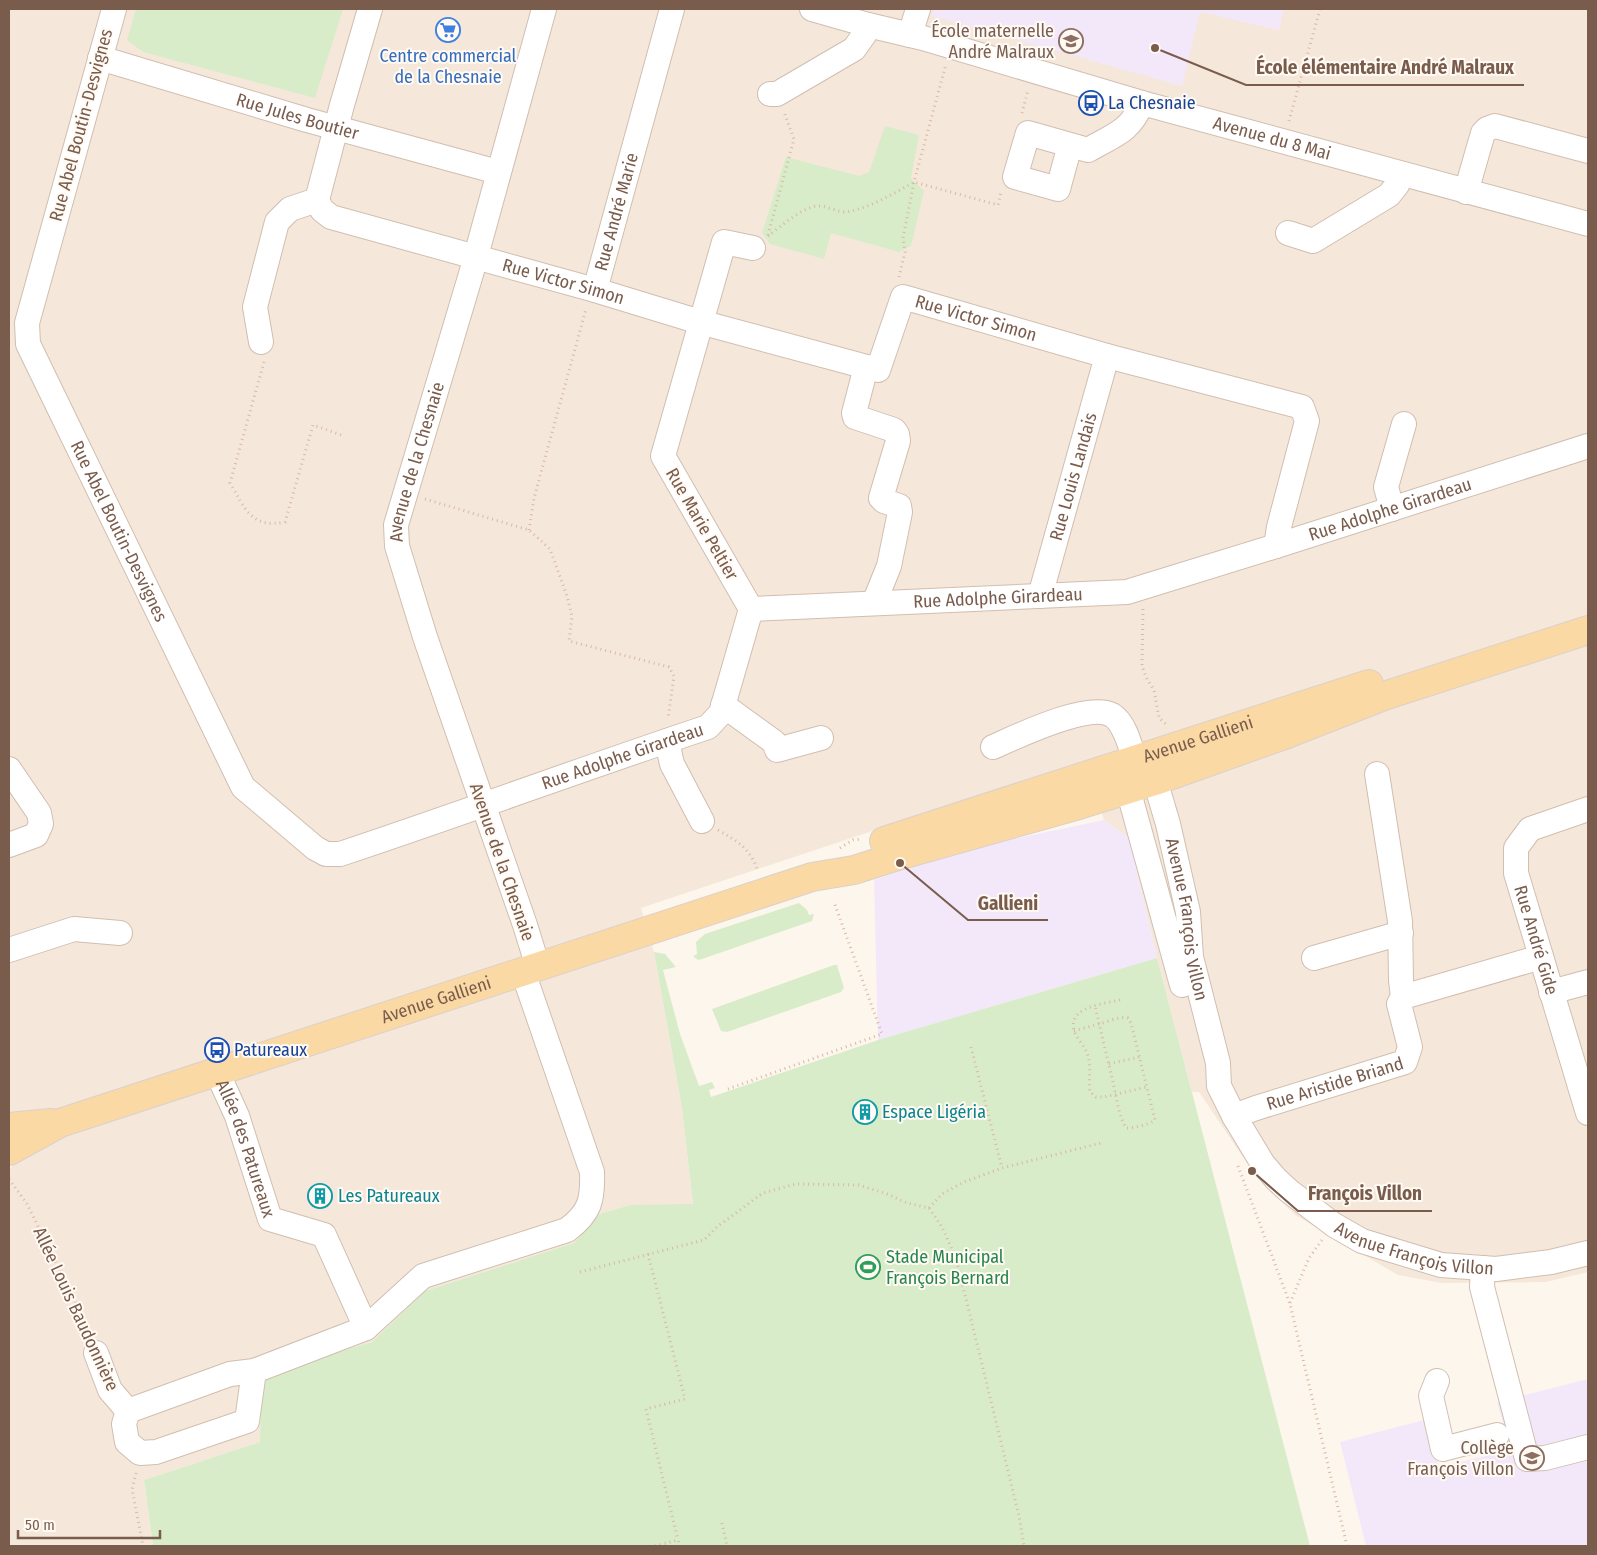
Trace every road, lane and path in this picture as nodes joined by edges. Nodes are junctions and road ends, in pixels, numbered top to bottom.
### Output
1 (114, 9) edge
2 (370, 9) edge
3 (544, 9) edge
4 (672, 9) edge
5 (812, 9) edge
6 (918, 9) edge
7 (1320, 9) edge
8 (868, 25) junction
9 (910, 35) junction
10 (951, 47) junction
11 (100, 58) junction
12 (1030, 83) dead end
13 (774, 94) joint
14 (1142, 103) junction
15 (1021, 118) dead end
16 (336, 128) junction
17 (1284, 141) junction
18 (1070, 145) dead end
19 (1588, 152) edge
20 (498, 172) junction
21 (1401, 175) junction
22 (914, 182) junction
23 (1004, 183) dead end
24 (1466, 192) junction
25 (317, 200) junction
26 (1588, 224) edge
27 (1288, 233) dead end
28 (760, 242) junction
29 (475, 258) junction
30 (595, 290) junction
31 (903, 297) junction
32 (700, 322) junction
33 (261, 342) joint
34 (1107, 356) junction
35 (866, 367) junction
36 (1404, 424) dead end
37 (344, 436) dead end
38 (1588, 446) edge
39 (405, 493) junction
40 (1392, 509) junction
41 (529, 530) junction
42 (1276, 546) junction
43 (1139, 588) junction
44 (1040, 596) junction
45 (874, 603) junction
46 (751, 610) junction
47 (1588, 612) edge
48 (1588, 630) edge
49 (723, 705) junction
50 (1170, 728) dead end
51 (821, 738) dead end
52 (667, 741) junction
53 (994, 746) dead end
54 (9, 769) edge
55 (1137, 770) junction
56 (1377, 774) dead end
57 (482, 805) junction
58 (1588, 809) edge
59 (702, 821) joint
60 (9, 845) edge
61 (760, 876) dead end
62 (834, 902) dead end
63 (120, 933) dead end
64 (1401, 933) junction
65 (9, 950) edge
66 (1541, 957) junction
67 (1314, 958) dead end
68 (530, 970) junction
69 (1588, 982) edge
70 (1551, 992) junction
71 (1403, 997) junction
72 (1120, 1000) dead end
73 (1095, 1006) junction
74 (1099, 1024) junction
75 (1074, 1031) junction
76 (971, 1047) dead end
77 (1140, 1057) junction
78 (1109, 1064) junction
79 (217, 1072) junction
80 (1148, 1086) junction
81 (728, 1089) dead end
82 (1116, 1095) junction
83 (1588, 1113) edge
84 (1234, 1116) junction
85 (60, 1123) junction
86 (9, 1127) edge
87 (1101, 1143) dead end
88 (9, 1151) edge
89 (1235, 1158) dead end
90 (1002, 1168) junction
91 (9, 1179) edge
92 (929, 1208) junction
93 (1334, 1224) junction
94 (1588, 1253) edge
95 (648, 1254) junction
96 (1483, 1268) junction
97 (580, 1272) dead end
98 (1290, 1304) junction
99 (366, 1328) junction
100 (96, 1353) joint
101 (254, 1371) junction
102 (1436, 1381) dead end
103 (128, 1412) junction
104 (1497, 1435) dead end
105 (1588, 1447) edge
106 (140, 1453) junction
107 (722, 1523) dead end
108 (678, 1540) junction
109 (143, 1546) edge
110 (655, 1546) edge
111 (680, 1546) edge
112 (727, 1546) edge
113 (1024, 1546) edge
114 (1347, 1546) edge

1 - 11 street, Rue Abel Boutin-Desvignes
2 - 16 street
3 - 20 street, Avenue de la Chesnaie
4 - 30 street, Rue André Marie
5 - 8 street, Avenue du 8 Mai
6 - 9 street
7 - 17 path
8 - 9 street, Avenue du 8 Mai
8 - 13 street
9 - 10 street, Avenue du 8 Mai
10 - 14 street, Avenue du 8 Mai
10 - 22 path
11 - 16 street, Rue Jules Boutier
11 - 57 street, Rue Abel Boutin-Desvignes
12 - 15 path
13 - 28 path
14 - 17 street, Avenue du 8 Mai
14 - 18 street
16 - 20 street, Rue Jules Boutier
16 - 25 street
17 - 21 street, Avenue du 8 Mai
19 - 24 street
20 - 29 street, Avenue de la Chesnaie
21 - 24 street, Avenue du 8 Mai
21 - 27 street
22 - 23 path
22 - 28 path
22 - 31 path
24 - 26 street, Avenue du 8 Mai
25 - 29 street, Rue Victor Simon
25 - 33 street
28 - 32 street, Rue Marie Peltier
29 - 30 street, Rue Victor Simon
29 - 39 street, Avenue de la Chesnaie
30 - 32 street, Rue Victor Simon
30 - 41 path, Rue André Marie
31 - 34 street, Rue Victor Simon
31 - 35 street, Rue Victor Simon
32 - 35 street, Rue Victor Simon
32 - 46 street, Rue Marie Peltier
33 - 37 path
34 - 42 street, Rue Victor Simon
34 - 44 street, Rue Louis Landais
35 - 45 street
36 - 40 street
38 - 40 street, Rue Adolphe Girardeau
39 - 41 path
39 - 57 street, Avenue de la Chesnaie
40 - 42 street, Rue Adolphe Girardeau
41 - 52 path
42 - 43 street, Rue Adolphe Girardeau
43 - 44 street, Rue Adolphe Girardeau
43 - 50 path
44 - 45 street, Rue Adolphe Girardeau
45 - 46 street, Rue Adolphe Girardeau
46 - 49 street, Rue Adolphe Girardeau
47 - 55 main road, Avenue Gallieni
48 - 55 main road, Avenue Gallieni
49 - 51 street
49 - 52 street, Rue Adolphe Girardeau
52 - 57 street, Rue Adolphe Girardeau
52 - 59 street
53 - 55 street, Avenue François Villon
54 - 60 street
55 - 68 main road, Avenue Gallieni
55 - 84 street, Avenue François Villon
56 - 64 street
57 - 68 street, Avenue de la Chesnaie
58 - 66 street, Rue André Gide
59 - 61 path
62 - 81 path
63 - 65 street
64 - 67 street
64 - 71 street
66 - 70 street, Rue André Gide
66 - 71 street
68 - 79 main road, Avenue Gallieni
68 - 99 street, Avenue de la Chesnaie
69 - 70 street
70 - 83 street, Rue André Gide
71 - 84 street, Rue Aristide Briand
72 - 73 path
73 - 74 path
73 - 75 path
74 - 75 path
74 - 77 path
74 - 78 path
75 - 82 path
76 - 90 path
77 - 78 path
77 - 80 path
78 - 82 path
79 - 85 main road, Avenue Gallieni
79 - 99 street, Allée des Patureaux
80 - 82 path
80 - 82 path
84 - 93 street, Avenue François Villon
85 - 86 main road, Avenue Gallieni
85 - 88 main road, Avenue Gallieni
87 - 90 path
89 - 98 path
90 - 92 path
91 - 100 path, Allée Louis Baudonnière
92 - 95 path
92 - 113 path
93 - 96 street, Avenue François Villon
93 - 98 path
94 - 96 street, Avenue François Villon
95 - 97 path
95 - 108 path
96 - 105 street
98 - 114 path
99 - 101 street
100 - 103 street, Allée Louis Baudonnière
101 - 103 street
101 - 106 street
102 - 104 street
103 - 106 street
106 - 109 path
107 - 112 path
108 - 110 path
108 - 111 path

